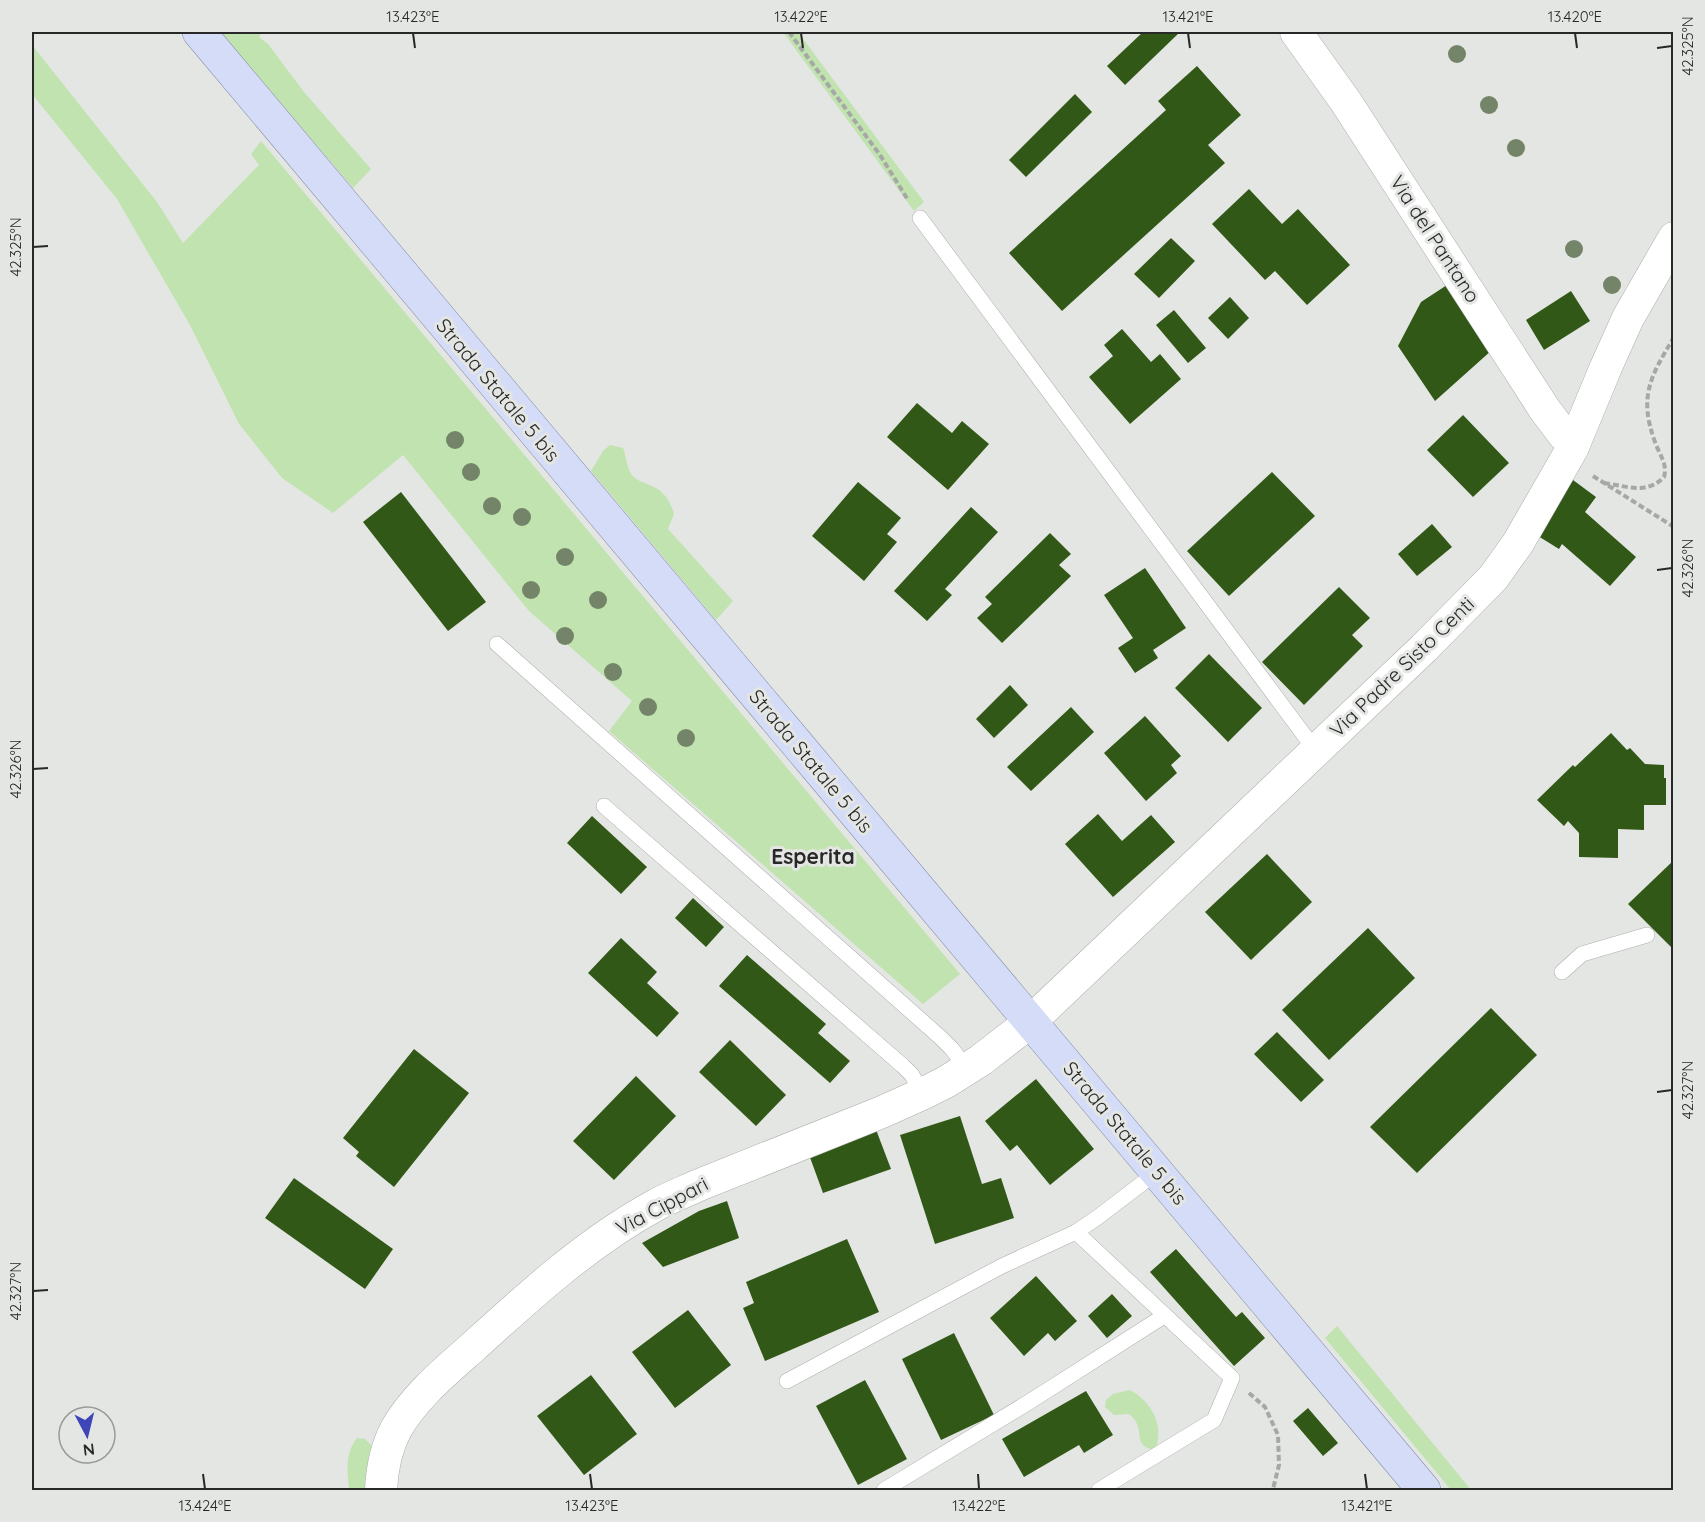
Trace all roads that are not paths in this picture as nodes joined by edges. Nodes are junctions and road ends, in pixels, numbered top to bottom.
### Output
1 (200, 32) edge
2 (1296, 32) edge
3 (920, 218) road end
4 (1674, 238) edge
5 (1569, 454) junction
6 (496, 644) dead end
7 (1316, 751) junction
8 (604, 806) dead end
9 (1647, 935) dead end
10 (1563, 972) dead end
11 (1030, 1022) junction
12 (967, 1069) junction
13 (922, 1094) junction
14 (1157, 1172) junction
15 (1076, 1232) junction
16 (1164, 1316) junction
17 (787, 1381) dead end
18 (381, 1491) edge
19 (884, 1491) edge
20 (1099, 1491) edge
21 (1424, 1491) edge

1 - 11 main road, Strada Statale 5 bis
2 - 5 street, Via del Pantano
3 - 7 lane
4 - 5 street, Via Padre Sisto Centi
5 - 7 street, Via Padre Sisto Centi
6 - 12 lane
7 - 11 street, Via Padre Sisto Centi
8 - 13 lane
9 - 10 lane
11 - 12 street, Via Cippari
11 - 14 main road, Strada Statale 5 bis
12 - 13 street, Via Cippari
13 - 18 street, Via Cippari
14 - 15 lane
14 - 21 main road, Strada Statale 5 bis
15 - 16 lane
15 - 17 lane
16 - 19 lane
16 - 20 lane

